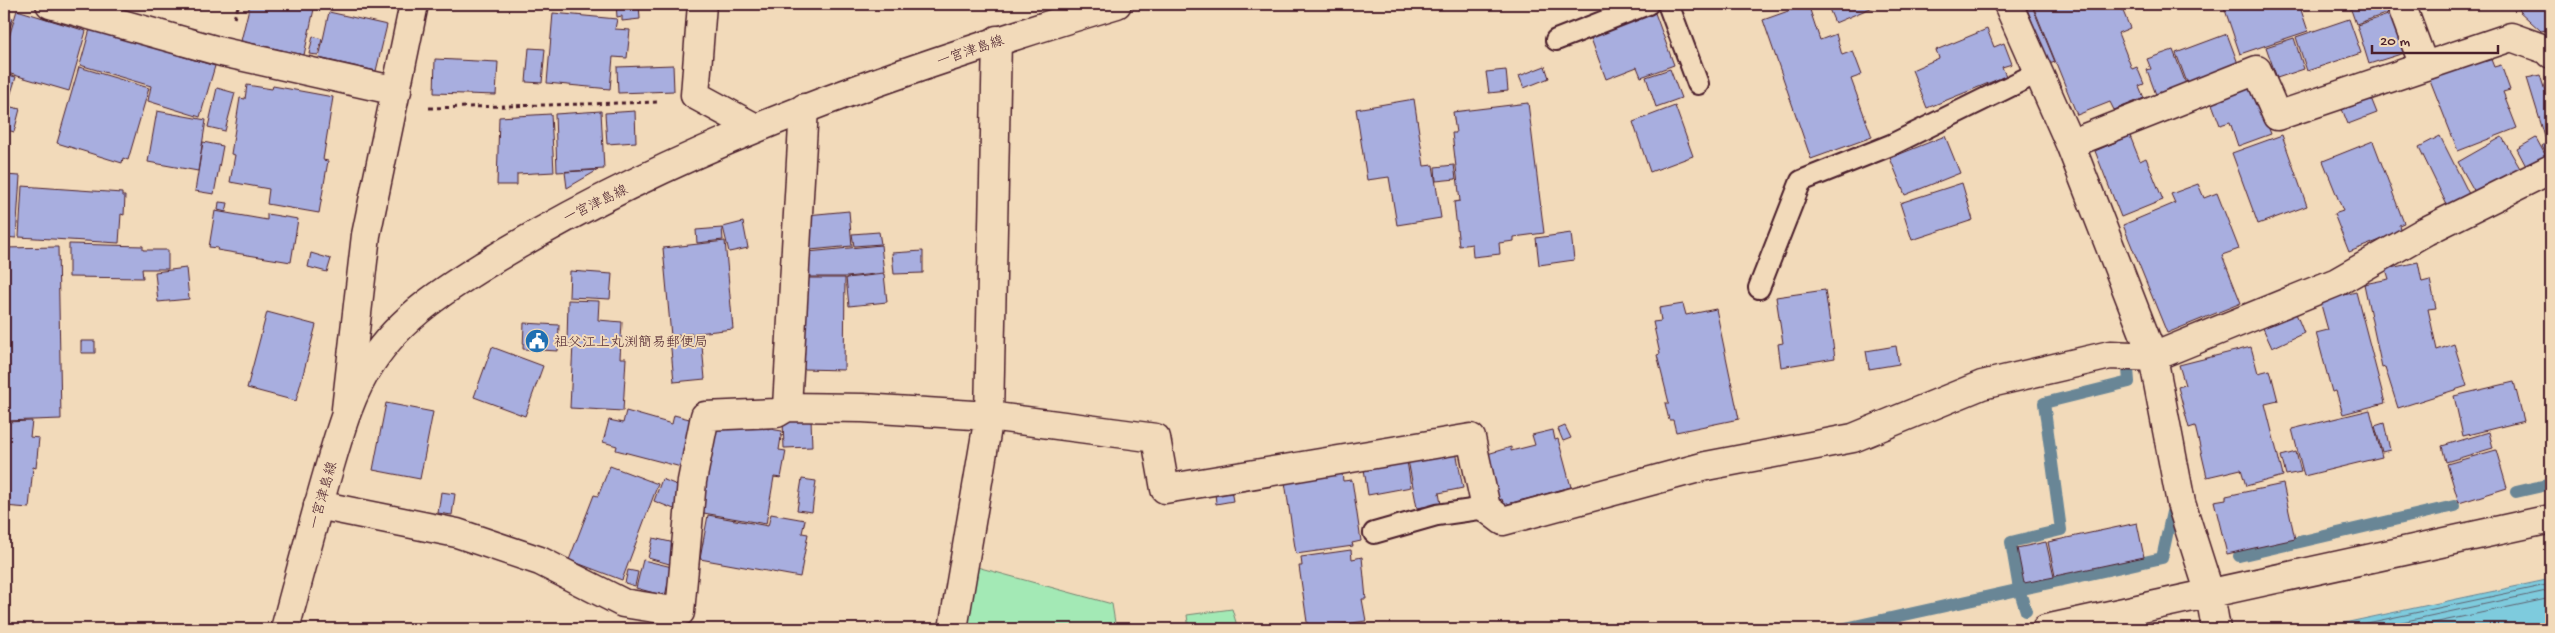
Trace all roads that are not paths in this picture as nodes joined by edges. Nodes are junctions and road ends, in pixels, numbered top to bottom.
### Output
1 (50, 4) edge
2 (414, 4) edge
3 (702, 4) edge
4 (1117, 4) edge
5 (1648, 4) edge
6 (1668, 4) edge
7 (2008, 4) edge
8 (2401, 4) edge
9 (997, 40) junction
10 (1556, 40) dead end
11 (2551, 48) edge
12 (2424, 66) junction
13 (2039, 72) junction
14 (1698, 84) dead end
15 (395, 100) junction
16 (804, 108) junction
17 (754, 127) junction
18 (2070, 144) junction
19 (2551, 169) edge
20 (1759, 288) dead end
21 (2153, 358) junction
22 (787, 407) junction
23 (345, 415) junction
24 (989, 416) junction
25 (318, 505) junction
26 (1486, 508) junction
27 (2551, 519) edge
28 (1374, 533) dead end
29 (2213, 611) edge
30 (285, 629) edge
31 (953, 629) edge
32 (2046, 629) edge

1 - 15 street
2 - 15 street
3 - 17 street
4 - 9 street, 一宮津島線
5 - 10 lane
6 - 14 lane
7 - 13 street
8 - 12 street
9 - 16 street, 一宮津島線
9 - 24 street
11 - 12 street
12 - 18 street
13 - 18 street
13 - 20 lane
15 - 23 street
16 - 17 street, 一宮津島線
16 - 22 street
17 - 23 street, 一宮津島線
18 - 21 street
19 - 21 street
21 - 26 street
21 - 29 street
22 - 24 street
22 - 25 street
23 - 25 street, 一宮津島線
24 - 26 street
24 - 31 street
25 - 30 street, 一宮津島線
26 - 28 lane
27 - 29 street
29 - 32 street

